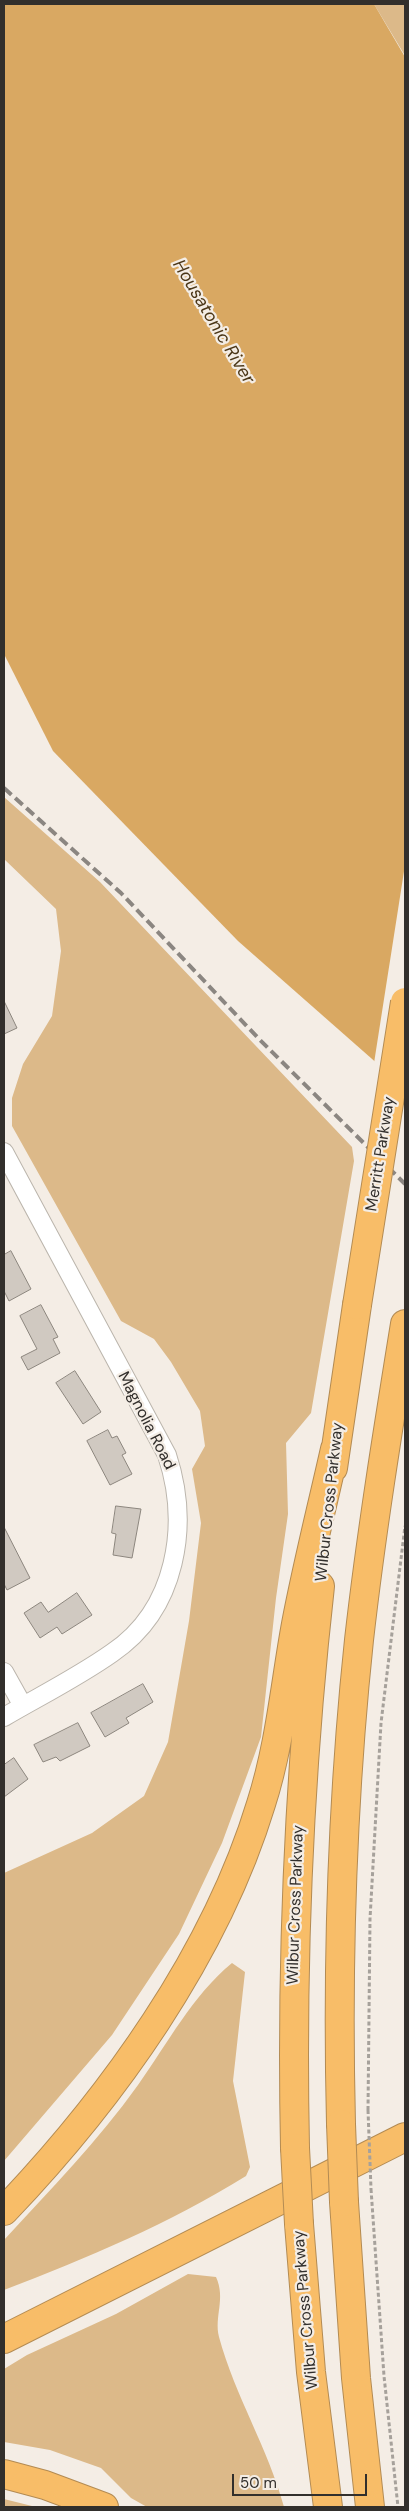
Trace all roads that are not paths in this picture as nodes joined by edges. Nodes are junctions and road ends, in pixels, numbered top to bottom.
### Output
1 (405, 1002) edge
2 (4, 1152) edge
3 (357, 1305) joint
4 (403, 1336) edge
5 (335, 1449) junction
6 (4, 1672) edge
7 (23, 1706) junction
8 (4, 1717) edge
9 (405, 2117) edge
10 (405, 2138) edge
11 (4, 2211) edge
12 (4, 2319) edge
13 (4, 2339) edge
14 (4, 2474) edge
15 (104, 2507) edge
16 (328, 2507) edge
17 (370, 2507) edge

1 - 3 highway, Merritt Parkway, bridge
2 - 7 street, Magnolia Road
3 - 5 highway, Wilbur Cross Parkway
4 - 17 highway, bridge
5 - 11 highway
5 - 16 highway, Wilbur Cross Parkway, bridge
6 - 7 street
7 - 8 street, Magnolia Road
9 - 12 highway
10 - 13 highway
14 - 15 highway

